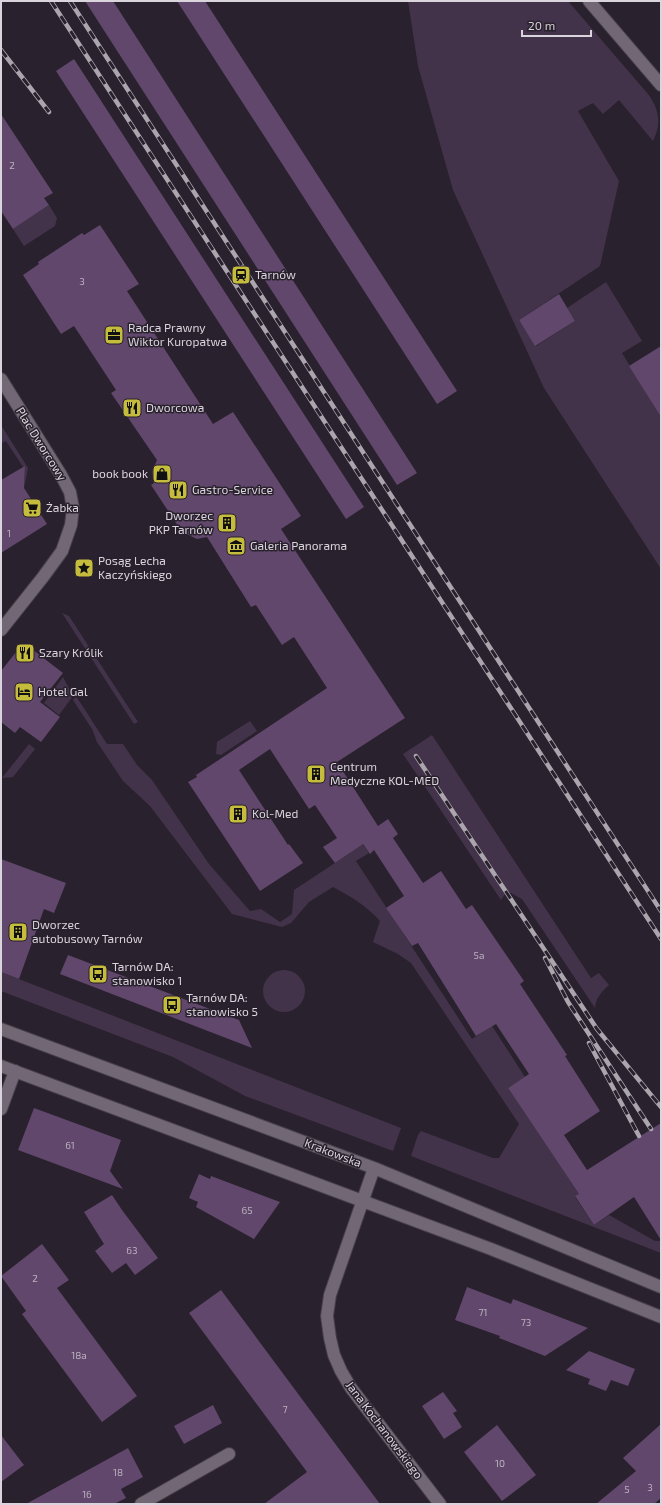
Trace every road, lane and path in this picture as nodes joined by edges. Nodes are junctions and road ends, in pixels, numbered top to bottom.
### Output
1 (589, 1) edge
2 (661, 85) edge
3 (1, 380) edge
4 (1, 630) edge
5 (1, 1029) edge
6 (1, 1066) edge
7 (15, 1071) junction
8 (1, 1109) edge
9 (374, 1168) junction
10 (362, 1201) junction
11 (661, 1287) edge
12 (661, 1316) edge
13 (229, 1454) dead end
14 (141, 1504) edge
15 (440, 1504) edge

1 - 2 street
3 - 4 street, Plac Dworcowy
5 - 9 street, Krakowska
6 - 7 street
7 - 8 street
7 - 10 street
9 - 10 street, Jana Kochanowskiego
9 - 11 street, Krakowska
10 - 12 street
10 - 15 street, Jana Kochanowskiego
13 - 14 street

